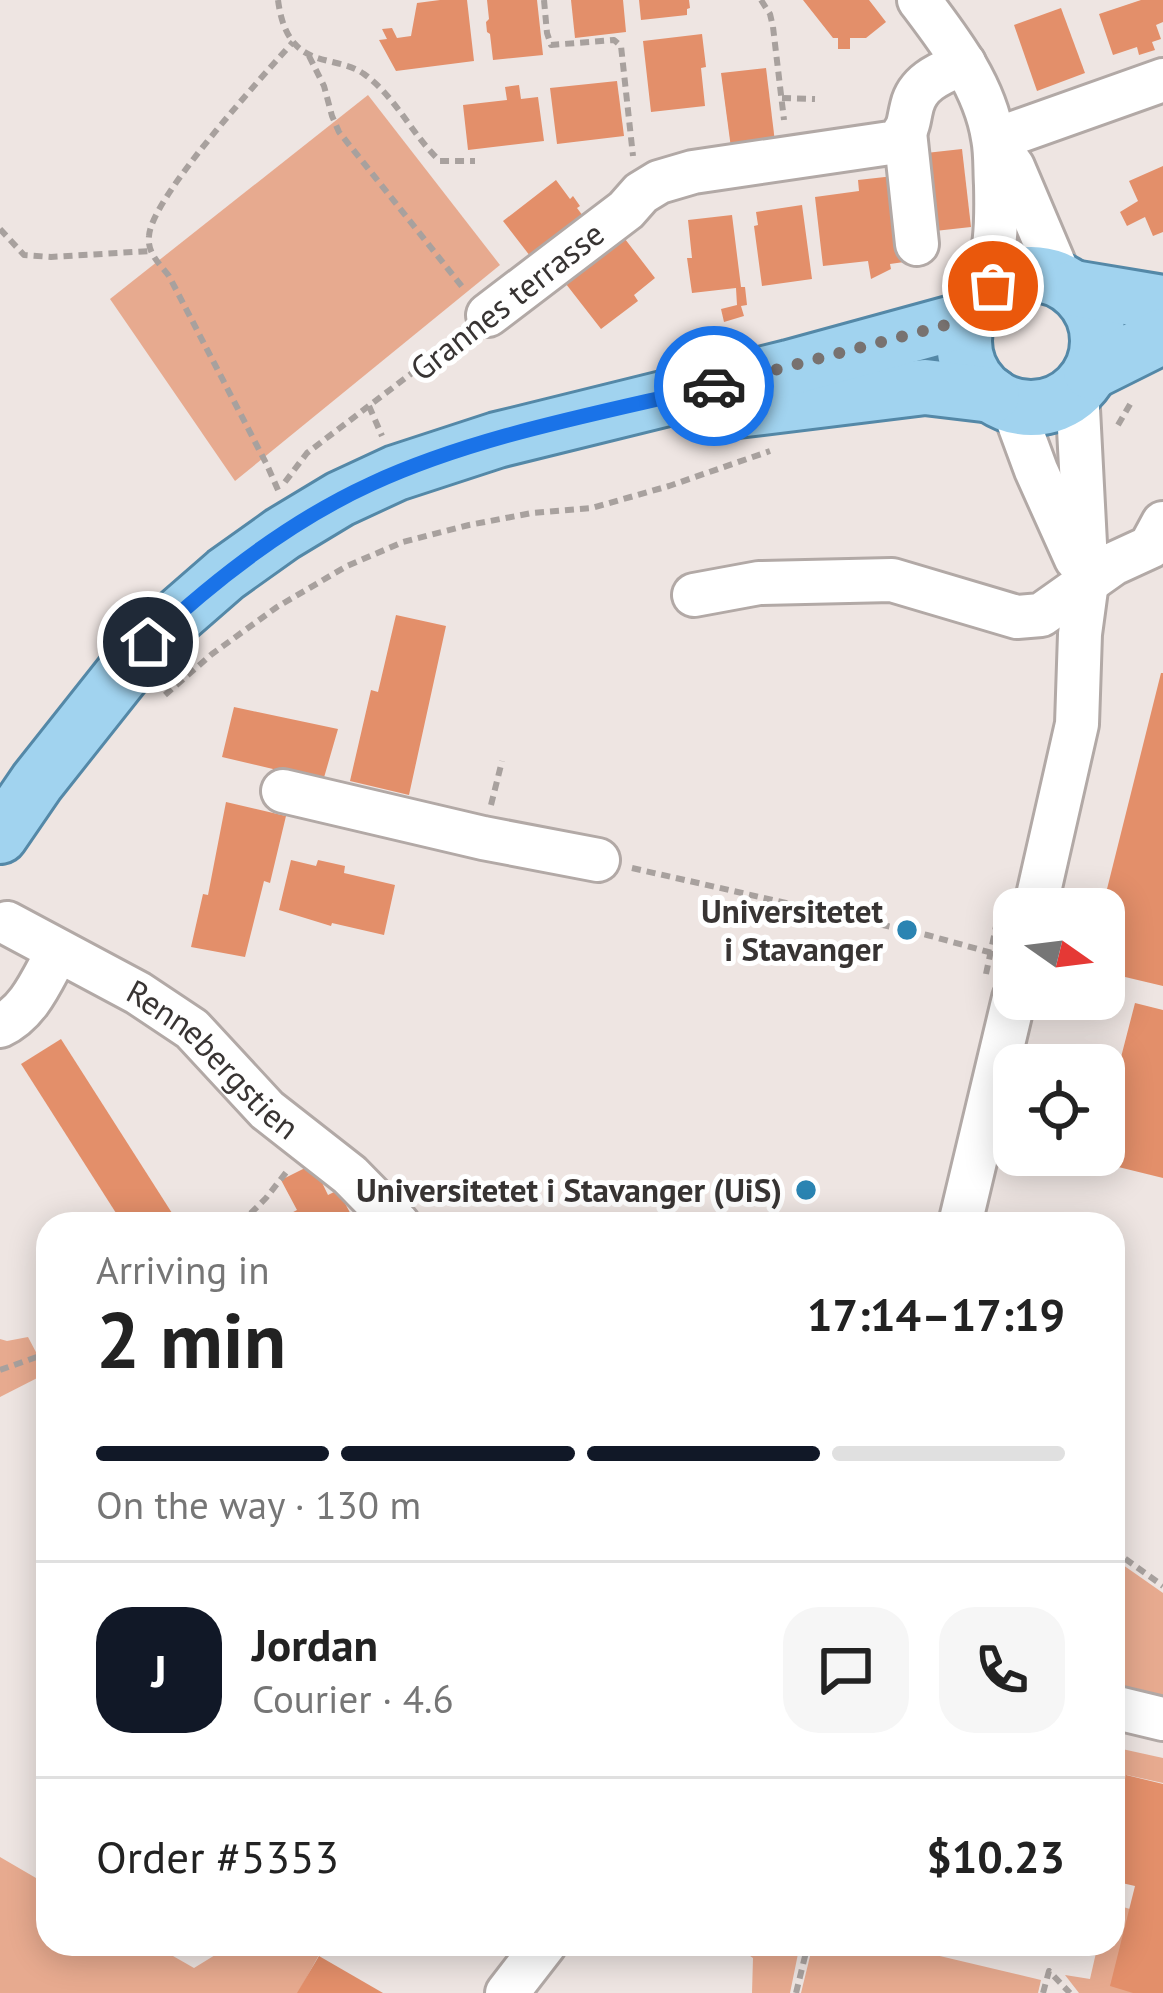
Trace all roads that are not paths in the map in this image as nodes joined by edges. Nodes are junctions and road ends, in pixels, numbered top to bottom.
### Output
1 (919, 0) edge
2 (964, 63) junction
3 (1163, 80) edge
4 (905, 132) junction
5 (994, 140) junction
6 (917, 244) dead end
7 (1067, 284) junction
8 (1163, 303) edge
9 (975, 307) junction
10 (488, 315) road end
11 (1163, 336) edge
12 (1101, 386) junction
13 (1002, 400) junction
14 (1163, 523) edge
15 (1087, 582) junction
16 (694, 595) dead end
17 (126, 706) junction
18 (284, 790) dead end
19 (0, 836) edge
20 (598, 860) road end
21 (1025, 888) edge
22 (7, 923) dead end
23 (58, 951) junction
24 (994, 1020) edge
25 (0, 1026) edge
26 (386, 1212) edge
27 (962, 1212) edge
28 (1125, 1710) edge
29 (1163, 1719) edge
30 (536, 1956) edge
31 (508, 1993) edge

1 - 2 street
2 - 4 street
2 - 5 street
3 - 5 street
4 - 6 street
4 - 10 street, Grannes terrasse
5 - 7 street
5 - 9 street
7 - 8 main road
7 - 9 main road
7 - 12 main road
9 - 13 main road
9 - 17 main road
11 - 12 main road
12 - 13 main road
12 - 15 street
13 - 15 street
13 - 17 main road
14 - 15 street
15 - 16 street
15 - 21 street
17 - 19 main road
18 - 20 street
22 - 23 street, Rennebergstien
23 - 25 street
23 - 26 street, Rennebergstien
24 - 27 street
28 - 29 street
30 - 31 street

